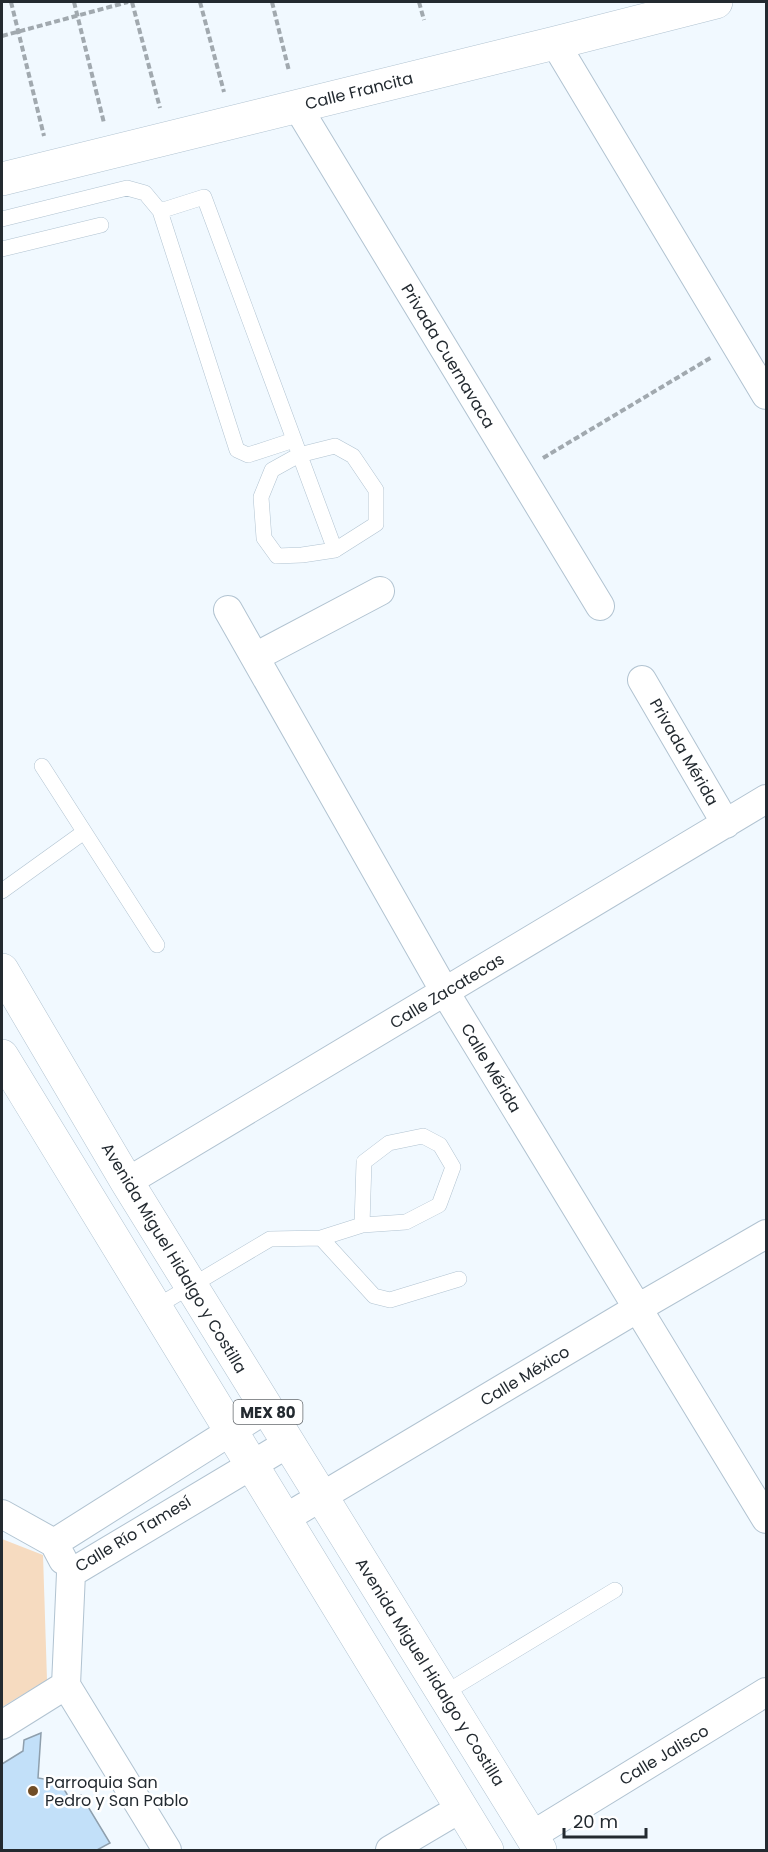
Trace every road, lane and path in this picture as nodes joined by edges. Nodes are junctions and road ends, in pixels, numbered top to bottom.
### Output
1 (11, 2) edge
2 (74, 2) edge
3 (130, 2) edge
4 (200, 2) edge
5 (272, 2) edge
6 (419, 2) edge
7 (716, 2) edge
8 (77, 15) junction
9 (424, 20) dead end
10 (18, 31) junction
11 (2, 36) edge
12 (555, 43) junction
13 (289, 71) dead end
14 (224, 92) dead end
15 (297, 106) junction
16 (160, 108) dead end
17 (104, 123) dead end
18 (44, 136) dead end
19 (2, 179) edge
20 (160, 211) junction
21 (2, 219) edge
22 (101, 225) dead end
23 (2, 249) edge
24 (735, 343) junction
25 (766, 395) edge
26 (294, 440) junction
27 (299, 455) junction
28 (519, 472) junction
29 (335, 550) junction
30 (380, 591) dead end
31 (600, 606) dead end
32 (228, 610) dead end
33 (255, 657) junction
34 (642, 680) dead end
35 (42, 766) dead end
36 (766, 799) edge
37 (726, 824) junction
38 (84, 832) junction
39 (2, 891) edge
40 (157, 945) dead end
41 (2, 970) edge
42 (445, 992) junction
43 (6, 1075) edge
44 (126, 1182) junction
45 (362, 1225) junction
46 (766, 1234) edge
47 (321, 1238) junction
48 (459, 1279) dead end
49 (190, 1286) junction
50 (154, 1308) junction
51 (638, 1308) junction
52 (266, 1408) junction
53 (229, 1431) junction
54 (287, 1443) junction
55 (251, 1464) junction
56 (322, 1497) junction
57 (2, 1514) edge
58 (284, 1519) junction
59 (766, 1519) edge
60 (54, 1543) junction
61 (71, 1573) junction
62 (615, 1590) dead end
63 (66, 1685) junction
64 (766, 1692) edge
65 (443, 1694) junction
66 (2, 1725) edge
67 (461, 1808) junction
68 (535, 1843) edge
69 (167, 1851) edge
70 (390, 1851) edge
71 (486, 1851) edge

1 - 10 path
2 - 8 path
3 - 8 path
3 - 16 path
4 - 14 path
5 - 13 path
6 - 9 path
7 - 12 main road, Calle Francita
8 - 10 path
8 - 17 path
10 - 11 path
10 - 18 path
12 - 15 main road, Calle Francita
12 - 24 street
15 - 19 main road, Calle Francita
15 - 28 street, Privada Cuernavaca
20 - 21 lane
20 - 26 lane
20 - 26 lane
22 - 23 lane
24 - 25 street
24 - 28 path
26 - 27 lane
27 - 29 lane
27 - 29 lane
27 - 29 lane
28 - 31 street, Privada Cuernavaca
30 - 33 street
32 - 33 street, Calle Mérida
33 - 42 street, Calle Mérida
34 - 37 street, Privada Mérida
35 - 38 lane
36 - 37 street, Calle Zacatecas
37 - 42 street, Calle Zacatecas
38 - 39 lane
38 - 40 lane
41 - 44 main road, Avenida Miguel Hidalgo y Costilla / MEX 80
42 - 44 street, Calle Zacatecas
42 - 51 street, Calle Mérida
43 - 50 main road, MEX 80
44 - 49 main road, Avenida Miguel Hidalgo y Costilla / MEX 80
45 - 45 lane
45 - 47 lane
46 - 51 street, Calle México
47 - 48 lane
47 - 49 lane
49 - 50 lane
49 - 52 main road, Avenida Miguel Hidalgo y Costilla / MEX 80
50 - 53 main road, MEX 80
51 - 56 street, Calle México
51 - 59 street, Calle Mérida
52 - 53 street, Calle Río Tamesí
52 - 54 main road, Avenida Miguel Hidalgo y Costilla / MEX 80
53 - 55 main road, MEX 80
53 - 60 street, Calle Río Tamesí
54 - 55 street, Calle Río Tamesí
54 - 56 main road, Avenida Miguel Hidalgo y Costilla / MEX 80
55 - 58 main road, MEX 80
55 - 61 street, Calle Río Tamesí
56 - 58 street, Calle México
56 - 65 main road, Avenida Miguel Hidalgo y Costilla / MEX 80
57 - 60 street
58 - 67 main road, MEX 80
60 - 61 street, Calle Río Tamesí
61 - 63 street
62 - 65 lane
63 - 66 street
63 - 69 street
64 - 68 street, Calle Jalisco
65 - 68 main road, Avenida Miguel Hidalgo y Costilla / MEX 80
67 - 70 street
67 - 71 main road, MEX 80

